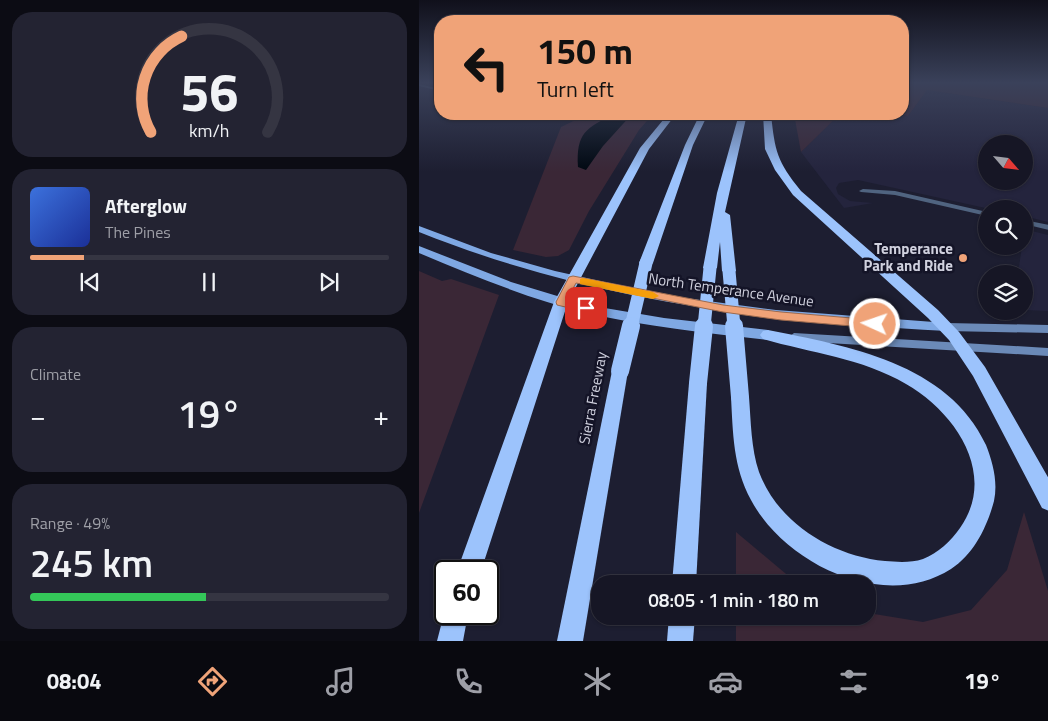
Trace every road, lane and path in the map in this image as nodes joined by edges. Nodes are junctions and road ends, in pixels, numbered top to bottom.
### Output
1 (667, 120) edge
2 (701, 120) edge
3 (741, 120) edge
4 (768, 120) edge
5 (863, 191) dead end
6 (722, 193) junction
7 (978, 212) edge
8 (1033, 224) edge
9 (1048, 228) edge
10 (419, 229) edge
11 (419, 249) edge
12 (573, 279) junction
13 (561, 302) junction
14 (947, 328) junction
15 (1048, 329) edge
16 (768, 335) junction
17 (963, 348) junction
18 (1048, 352) edge
19 (1048, 501) edge
20 (473, 560) edge
21 (685, 575) edge
22 (454, 625) edge
23 (681, 625) edge
24 (450, 641) edge
25 (569, 641) edge
26 (680, 641) edge

1 - 12 highway
2 - 25 highway, Sierra Freeway, bridge
3 - 6 highway
4 - 14 highway
5 - 7 street
6 - 16 highway, bridge
6 - 21 highway, bridge
8 - 9 street
10 - 12 main road, North Temperance Avenue
11 - 13 main road
12 - 13 highway
12 - 14 main road, North Temperance Avenue
13 - 16 main road
13 - 20 highway
14 - 15 main road, North Temperance Avenue
14 - 17 highway
16 - 17 main road
17 - 18 main road
17 - 19 highway
22 - 24 highway
23 - 26 highway

